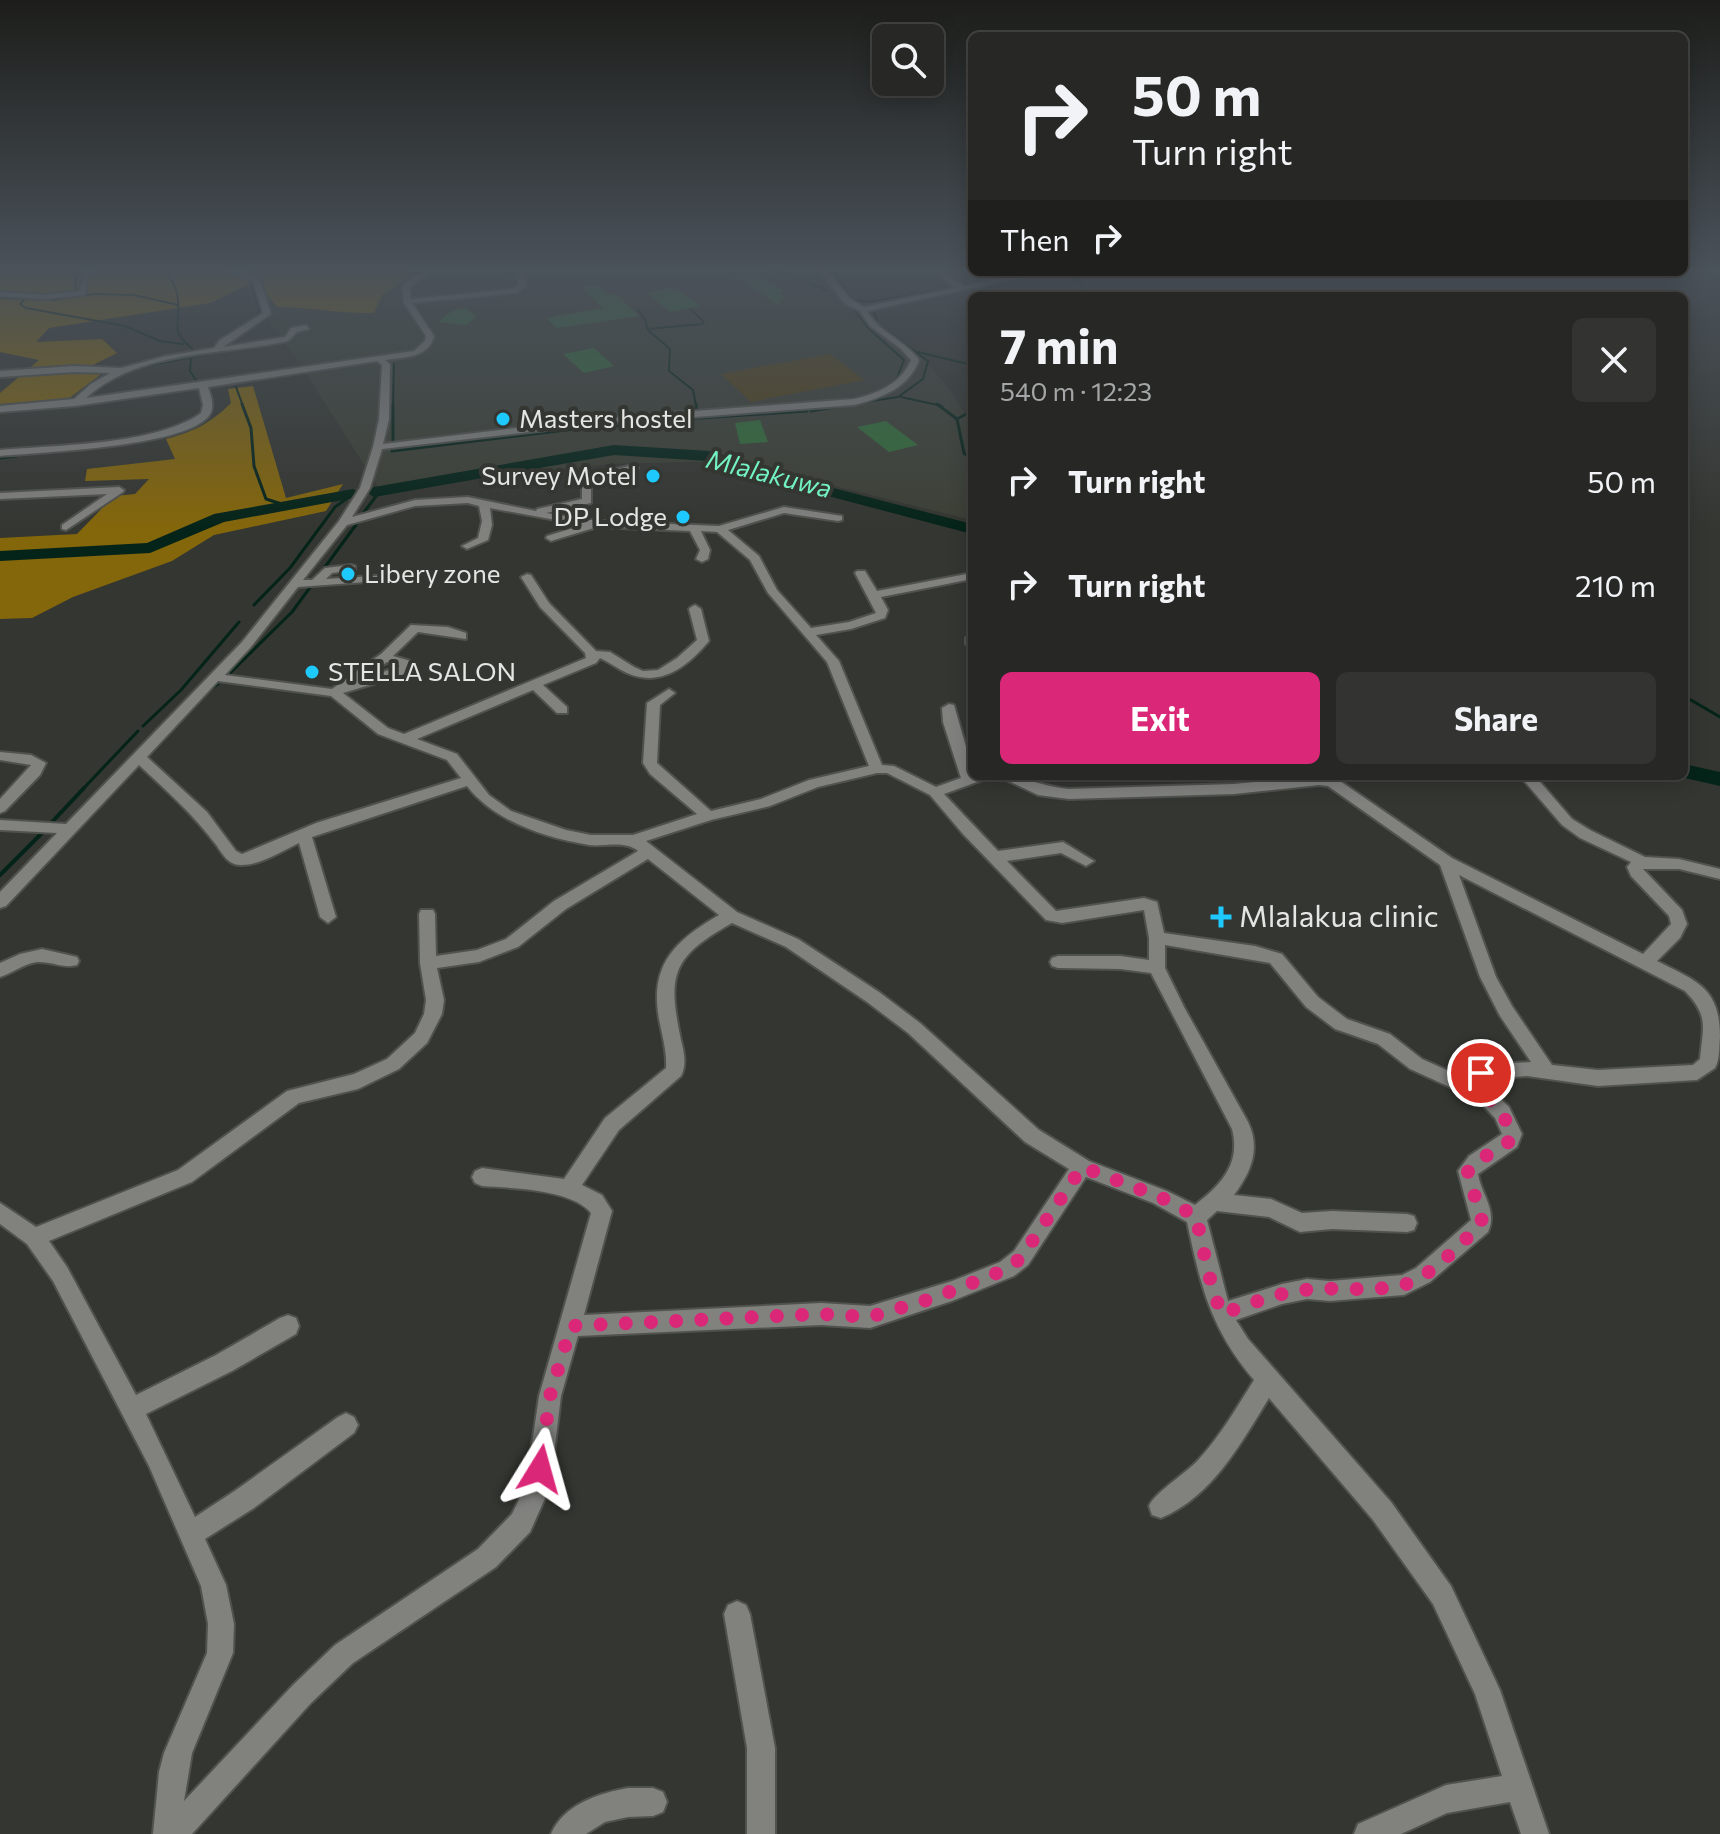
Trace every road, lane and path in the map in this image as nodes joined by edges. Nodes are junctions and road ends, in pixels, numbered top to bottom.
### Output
1 (187, 357) edge
2 (400, 357) edge
3 (913, 357) edge
4 (381, 361) junction
5 (122, 371) junction
6 (0, 374) edge
7 (203, 386) junction
8 (75, 403) junction
9 (0, 409) edge
10 (378, 447) junction
11 (0, 453) edge
12 (633, 468) dead end
13 (0, 496) edge
14 (483, 502) junction
15 (526, 513) junction
16 (838, 518) dead end
17 (343, 523) junction
18 (598, 524) junction
19 (66, 527) dead end
20 (694, 529) junction
21 (720, 529) junction
22 (551, 538) dead end
23 (467, 546) dead end
24 (702, 559) dead end
25 (351, 568) dead end
26 (861, 573) dead end
27 (527, 577) dead end
28 (968, 577) edge
29 (389, 578) dead end
30 (315, 583) junction
31 (297, 584) junction
32 (874, 595) junction
33 (695, 609) dead end
34 (810, 632) junction
35 (462, 636) dead end
36 (593, 655) junction
37 (385, 657) junction
38 (215, 677) junction
39 (535, 685) junction
40 (339, 690) junction
41 (669, 693) dead end
42 (949, 708) dead end
43 (562, 710) dead end
44 (401, 740) junction
45 (0, 756) edge
46 (138, 757) junction
47 (968, 764) edge
48 (877, 769) junction
49 (469, 780) junction
50 (968, 780) edge
51 (1014, 780) edge
52 (1276, 780) edge
53 (1530, 780) edge
54 (935, 792) junction
55 (0, 808) edge
56 (708, 816) junction
57 (0, 825) edge
58 (68, 829) junction
59 (304, 835) junction
60 (640, 846) junction
61 (996, 857) junction
62 (1086, 861) dead end
63 (1447, 862) junction
64 (1643, 862) junction
65 (1720, 874) edge
66 (0, 902) edge
67 (427, 914) dead end
68 (731, 916) junction
69 (328, 917) dead end
70 (1157, 938) junction
71 (71, 961) dead end
72 (1647, 961) junction
73 (1058, 962) dead end
74 (428, 963) junction
75 (1157, 968) junction
76 (0, 971) edge
77 (1546, 1070) junction
78 (1471, 1081) junction
79 (1082, 1167) junction
80 (482, 1177) dead end
81 (569, 1188) junction
82 (1206, 1209) junction
83 (0, 1212) edge
84 (1407, 1223) dead end
85 (34, 1237) junction
86 (1221, 1314) junction
87 (288, 1326) dead end
88 (571, 1326) junction
89 (1267, 1380) junction
90 (132, 1409) junction
91 (346, 1425) dead end
92 (1161, 1506) dead end
93 (192, 1533) junction
94 (737, 1614) dead end
95 (1518, 1787) junction
96 (653, 1802) dead end
97 (167, 1834) edge
98 (173, 1834) edge
99 (565, 1834) edge
100 (761, 1834) edge
101 (1368, 1834) edge
102 (1535, 1834) edge

1 - 5 street
2 - 4 street
3 - 10 street
4 - 7 street
4 - 10 street
5 - 6 street
5 - 8 street
7 - 8 street
7 - 11 street
8 - 9 street
10 - 17 street
12 - 15 street
13 - 19 street
14 - 15 street
14 - 17 street
14 - 23 street
15 - 18 street
16 - 21 street
17 - 31 street
18 - 20 street
18 - 22 street
20 - 21 street
20 - 24 street
21 - 34 street
25 - 30 street
26 - 32 street
27 - 36 street
28 - 32 street
29 - 30 street
30 - 31 street
31 - 38 street
32 - 34 street
33 - 36 street
34 - 48 street
35 - 37 street
36 - 39 street
37 - 40 street
37 - 40 street
38 - 40 street
38 - 46 street
39 - 43 street
39 - 44 street
40 - 44 street
41 - 56 street
42 - 47 street
44 - 49 street
45 - 55 street
46 - 58 street
46 - 59 street
48 - 54 street
48 - 56 street
49 - 59 street
49 - 60 street
50 - 54 street
51 - 52 street
52 - 63 street
53 - 64 street
54 - 61 street
56 - 60 street
57 - 58 street
58 - 66 street
59 - 69 street
60 - 68 street
60 - 74 street
61 - 62 street
61 - 70 street
63 - 72 street
63 - 77 street
64 - 65 street
64 - 72 street
67 - 74 street
68 - 79 street
68 - 81 street
70 - 75 street
70 - 78 street
71 - 76 street
72 - 77 street
73 - 75 street
74 - 85 street
75 - 82 street
77 - 78 street
78 - 86 street
79 - 82 street
79 - 88 street
80 - 81 street
81 - 88 street
82 - 84 street
82 - 86 street
83 - 85 street
85 - 90 street
86 - 89 street
87 - 90 street
88 - 98 street
89 - 92 street
89 - 95 street
90 - 93 street
91 - 93 street
93 - 97 street
94 - 100 street
95 - 101 street
95 - 102 street
96 - 99 street

